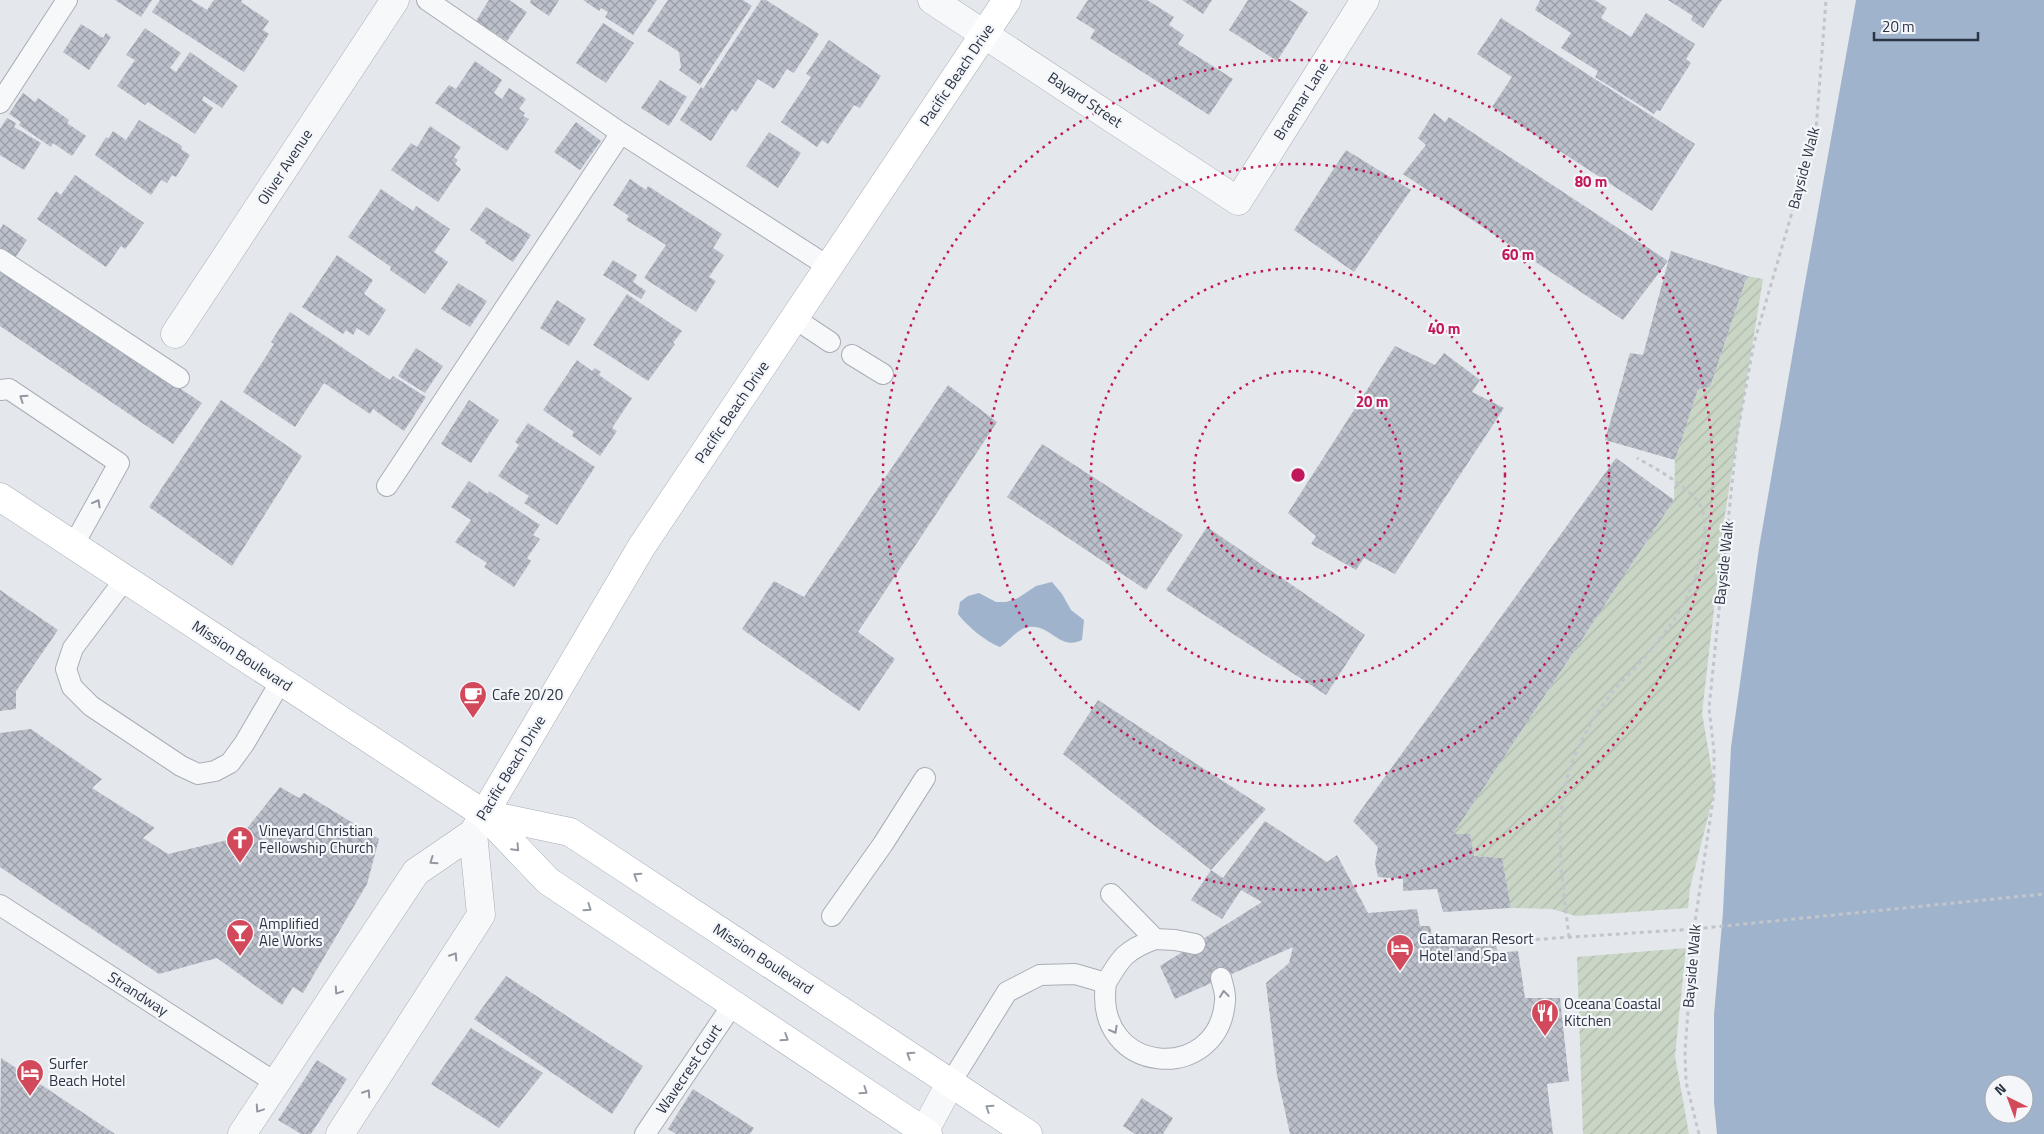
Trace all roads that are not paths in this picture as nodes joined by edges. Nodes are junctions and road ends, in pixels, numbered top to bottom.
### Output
1 (67, 0) edge
2 (395, 0) edge
3 (427, 0) edge
4 (932, 0) edge
5 (1007, 0) edge
6 (1365, 0) edge
7 (984, 34) junction
8 (0, 104) edge
9 (621, 133) junction
10 (1238, 201) joint
11 (0, 259) edge
12 (828, 267) junction
13 (794, 318) junction
14 (175, 334) dead end
15 (830, 342) dead end
16 (852, 355) dead end
17 (883, 374) dead end
18 (179, 378) dead end
19 (0, 390) edge
20 (387, 486) dead end
21 (0, 497) edge
22 (73, 546) junction
23 (124, 579) junction
24 (281, 681) junction
25 (925, 778) dead end
26 (479, 823) junction
27 (1111, 894) dead end
28 (0, 905) edge
29 (832, 916) dead end
30 (1155, 939) junction
31 (1195, 944) dead end
32 (1221, 978) dead end
33 (1106, 983) junction
34 (733, 1004) junction
35 (951, 1082) junction
36 (276, 1083) junction
37 (925, 1133) edge
38 (242, 1134) edge
39 (340, 1134) edge
40 (645, 1134) edge
41 (1028, 1134) edge

1 - 8 lane
2 - 14 street, Oliver Avenue
3 - 9 lane
4 - 7 street, Bayard Street
5 - 7 main road, Pacific Beach Drive
6 - 10 street, Braemar Lane
7 - 10 street, Bayard Street
7 - 12 main road, Pacific Beach Drive
9 - 12 lane
9 - 20 lane
11 - 18 lane
12 - 13 main road, Pacific Beach Drive
13 - 15 lane
13 - 26 main road, Pacific Beach Drive
16 - 17 lane
22 -> 19 lane
21 - 22 main road, Mission Boulevard
22 - 23 main road, Mission Boulevard
23 - 24 main road, Mission Boulevard
23 - 24 lane
24 - 26 main road, Mission Boulevard
25 - 29 lane
26 -> 34 main road, Mission Boulevard
35 -> 26 main road, Mission Boulevard
26 -> 36 street, Pacific Beach Drive
39 -> 26 street, Pacific Beach Drive
27 - 30 lane
28 - 36 lane, Strandway
30 - 31 lane
30 - 33 lane
33 -> 32 lane
33 - 35 lane
34 -> 37 main road, Mission Boulevard
34 - 40 lane, Wavecrest Court
35 - 37 street
41 -> 35 main road, Mission Boulevard
36 -> 38 street, Pacific Beach Drive

